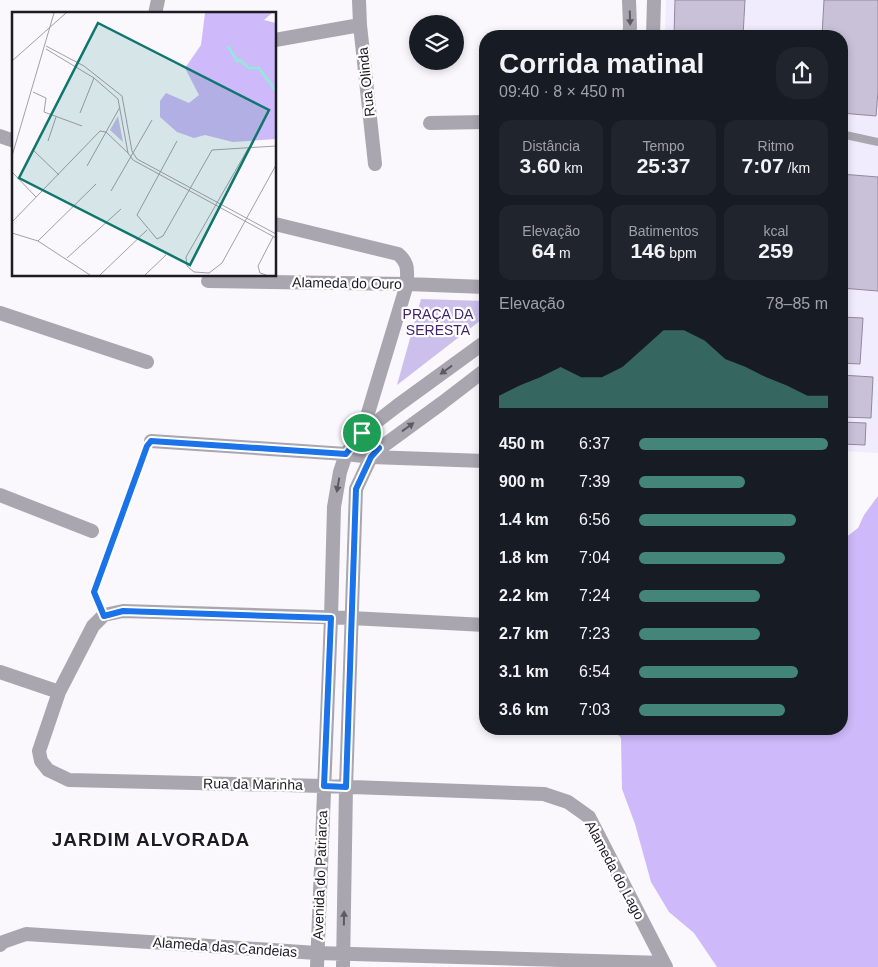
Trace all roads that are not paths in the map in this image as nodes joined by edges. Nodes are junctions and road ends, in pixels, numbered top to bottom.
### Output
1 (359, 0) edge
2 (629, 0) edge
3 (654, 0) edge
4 (360, 25) junction
5 (630, 30) edge
6 (653, 30) edge
7 (276, 40) edge
8 (479, 122) edge
9 (430, 123) dead end
10 (0, 136) edge
11 (848, 136) edge
12 (12, 140) edge
13 (878, 142) edge
14 (375, 164) dead end
15 (276, 224) edge
16 (208, 281) dead end
17 (407, 284) junction
18 (479, 287) edge
19 (0, 313) edge
20 (479, 346) edge
21 (147, 362) dead end
22 (479, 375) edge
23 (362, 433) junction
24 (151, 441) road end
25 (375, 453) junction
26 (346, 454) junction
27 (479, 461) edge
28 (0, 495) edge
29 (92, 531) dead end
30 (331, 618) junction
31 (351, 618) junction
32 (479, 625) edge
33 (0, 672) edge
34 (60, 692) junction
35 (324, 786) junction
36 (346, 787) junction
37 (544, 794) joint
38 (0, 945) edge
39 (317, 960) edge
40 (343, 960) edge
41 (665, 965) edge

1 - 4 street, Rua Olinda
2 -> 5 street
3 - 6 street
4 - 7 street
4 - 14 street, Rua Olinda
8 - 9 street
10 - 12 street
11 - 13 lane
15 - 17 street
16 - 17 street, Alameda do Ouro
17 - 18 street, Alameda do Ouro
17 - 23 street
19 - 21 street
20 -> 23 street, Avenida do Patriarca
25 -> 22 street, Avenida do Patriarca
23 - 25 street
23 - 26 street, Avenida do Patriarca
24 - 26 street
25 - 26 street
25 - 27 street
25 - 31 street, Avenida do Patriarca
26 -> 30 street, Avenida do Patriarca
28 - 29 street
30 - 31 street
30 - 34 street
30 - 35 street, Avenida do Patriarca
31 - 32 street
31 - 36 street, Avenida do Patriarca
33 - 34 street
34 - 35 street, Rua da Marinha
35 - 36 street, Rua da Marinha
35 - 39 street, Avenida do Patriarca
36 - 37 street, Rua da Marinha
40 -> 36 street, Avenida do Patriarca
37 - 41 street, Alameda do Lago
38 - 39 street, Alameda das Candeias
39 - 40 street, Alameda das Candeias
40 - 41 street, Alameda das Candeias

